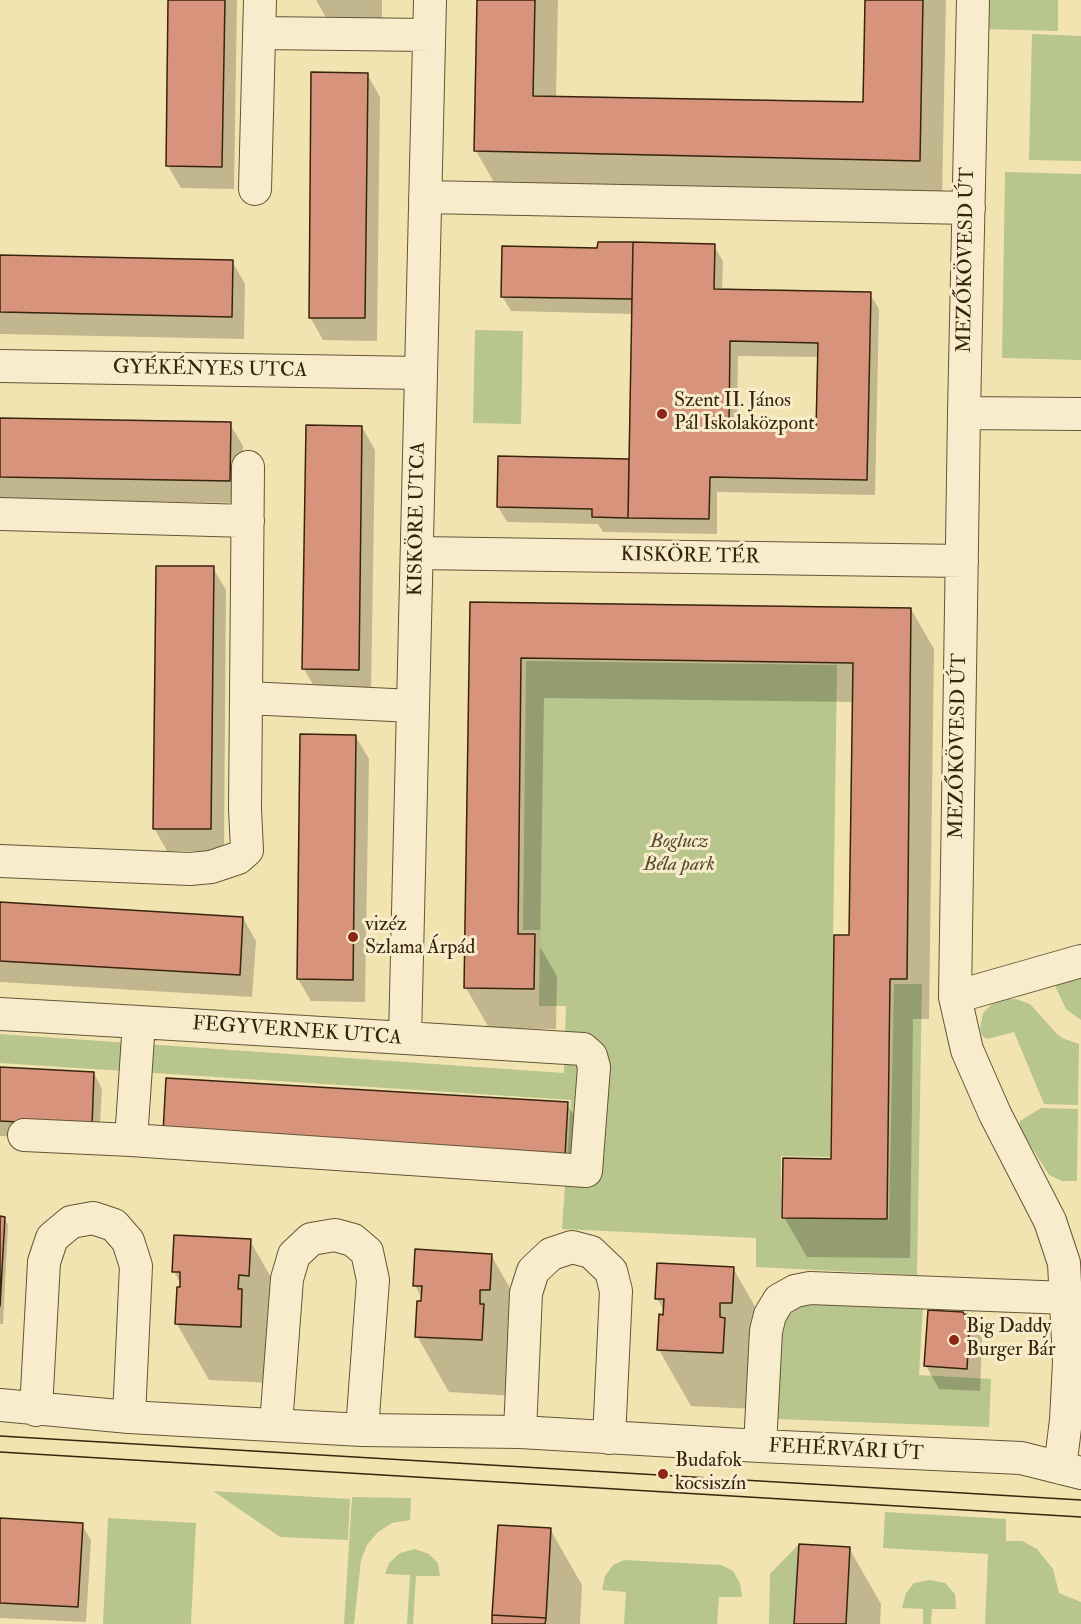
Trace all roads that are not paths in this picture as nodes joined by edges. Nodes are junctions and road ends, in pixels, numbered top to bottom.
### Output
1 (260, 0) edge
2 (430, 0) edge
3 (973, 0) edge
4 (260, 33) junction
5 (429, 35) junction
6 (255, 189) dead end
7 (425, 197) junction
8 (969, 208) junction
9 (0, 366) edge
10 (421, 373) junction
11 (963, 413) junction
12 (1081, 414) edge
13 (248, 467) dead end
14 (0, 514) edge
15 (248, 521) junction
16 (417, 553) junction
17 (962, 561) junction
18 (247, 698) junction
19 (413, 705) junction
20 (0, 861) edge
21 (1081, 961) edge
22 (955, 997) junction
23 (0, 1014) edge
24 (139, 1022) junction
25 (405, 1038) junction
26 (24, 1134) dead end
27 (131, 1140) junction
28 (1067, 1298) junction
29 (0, 1405) edge
30 (36, 1410) junction
31 (129, 1417) junction
32 (276, 1425) junction
33 (362, 1430) junction
34 (520, 1432) junction
35 (609, 1438) junction
36 (760, 1446) junction
37 (1071, 1471) edge

1 - 4 street
2 - 5 street, KISKÖRE UTCA
3 - 8 street, MEZŐKÖVESD ÚT
4 - 5 street
4 - 6 street
5 - 7 street, KISKÖRE UTCA
7 - 8 street
7 - 10 street, KISKÖRE UTCA
8 - 11 street, MEZŐKÖVESD ÚT
9 - 10 street, GYÉKÉNYES UTCA
10 - 16 street, KISKÖRE UTCA
11 - 12 street
11 - 17 street, MEZŐKÖVESD ÚT
13 - 15 street
14 - 15 street
15 - 18 street
16 - 17 street, KISKÖRE TÉR
16 - 19 street, KISKÖRE UTCA
17 - 22 street, MEZŐKÖVESD ÚT
18 - 19 street
18 - 20 street
19 - 25 street, KISKÖRE UTCA
21 - 22 street
22 - 28 street, MEZŐKÖVESD ÚT
23 - 24 street, FEGYVERNEK UTCA
24 - 25 street, FEGYVERNEK UTCA
24 - 27 street
25 - 27 street, FEGYVERNEK UTCA
26 - 27 street
28 - 36 street
28 - 37 street, MEZŐKÖVESD ÚT
29 - 30 street, FEHÉRVÁRI ÚT
30 - 31 street, FEHÉRVÁRI ÚT
30 - 31 street
31 - 32 street, FEHÉRVÁRI ÚT
32 - 33 street, FEHÉRVÁRI ÚT
32 - 33 street
33 - 34 street, FEHÉRVÁRI ÚT
34 - 35 street, FEHÉRVÁRI ÚT
34 - 35 street
35 - 36 street, FEHÉRVÁRI ÚT
36 - 37 street, FEHÉRVÁRI ÚT

